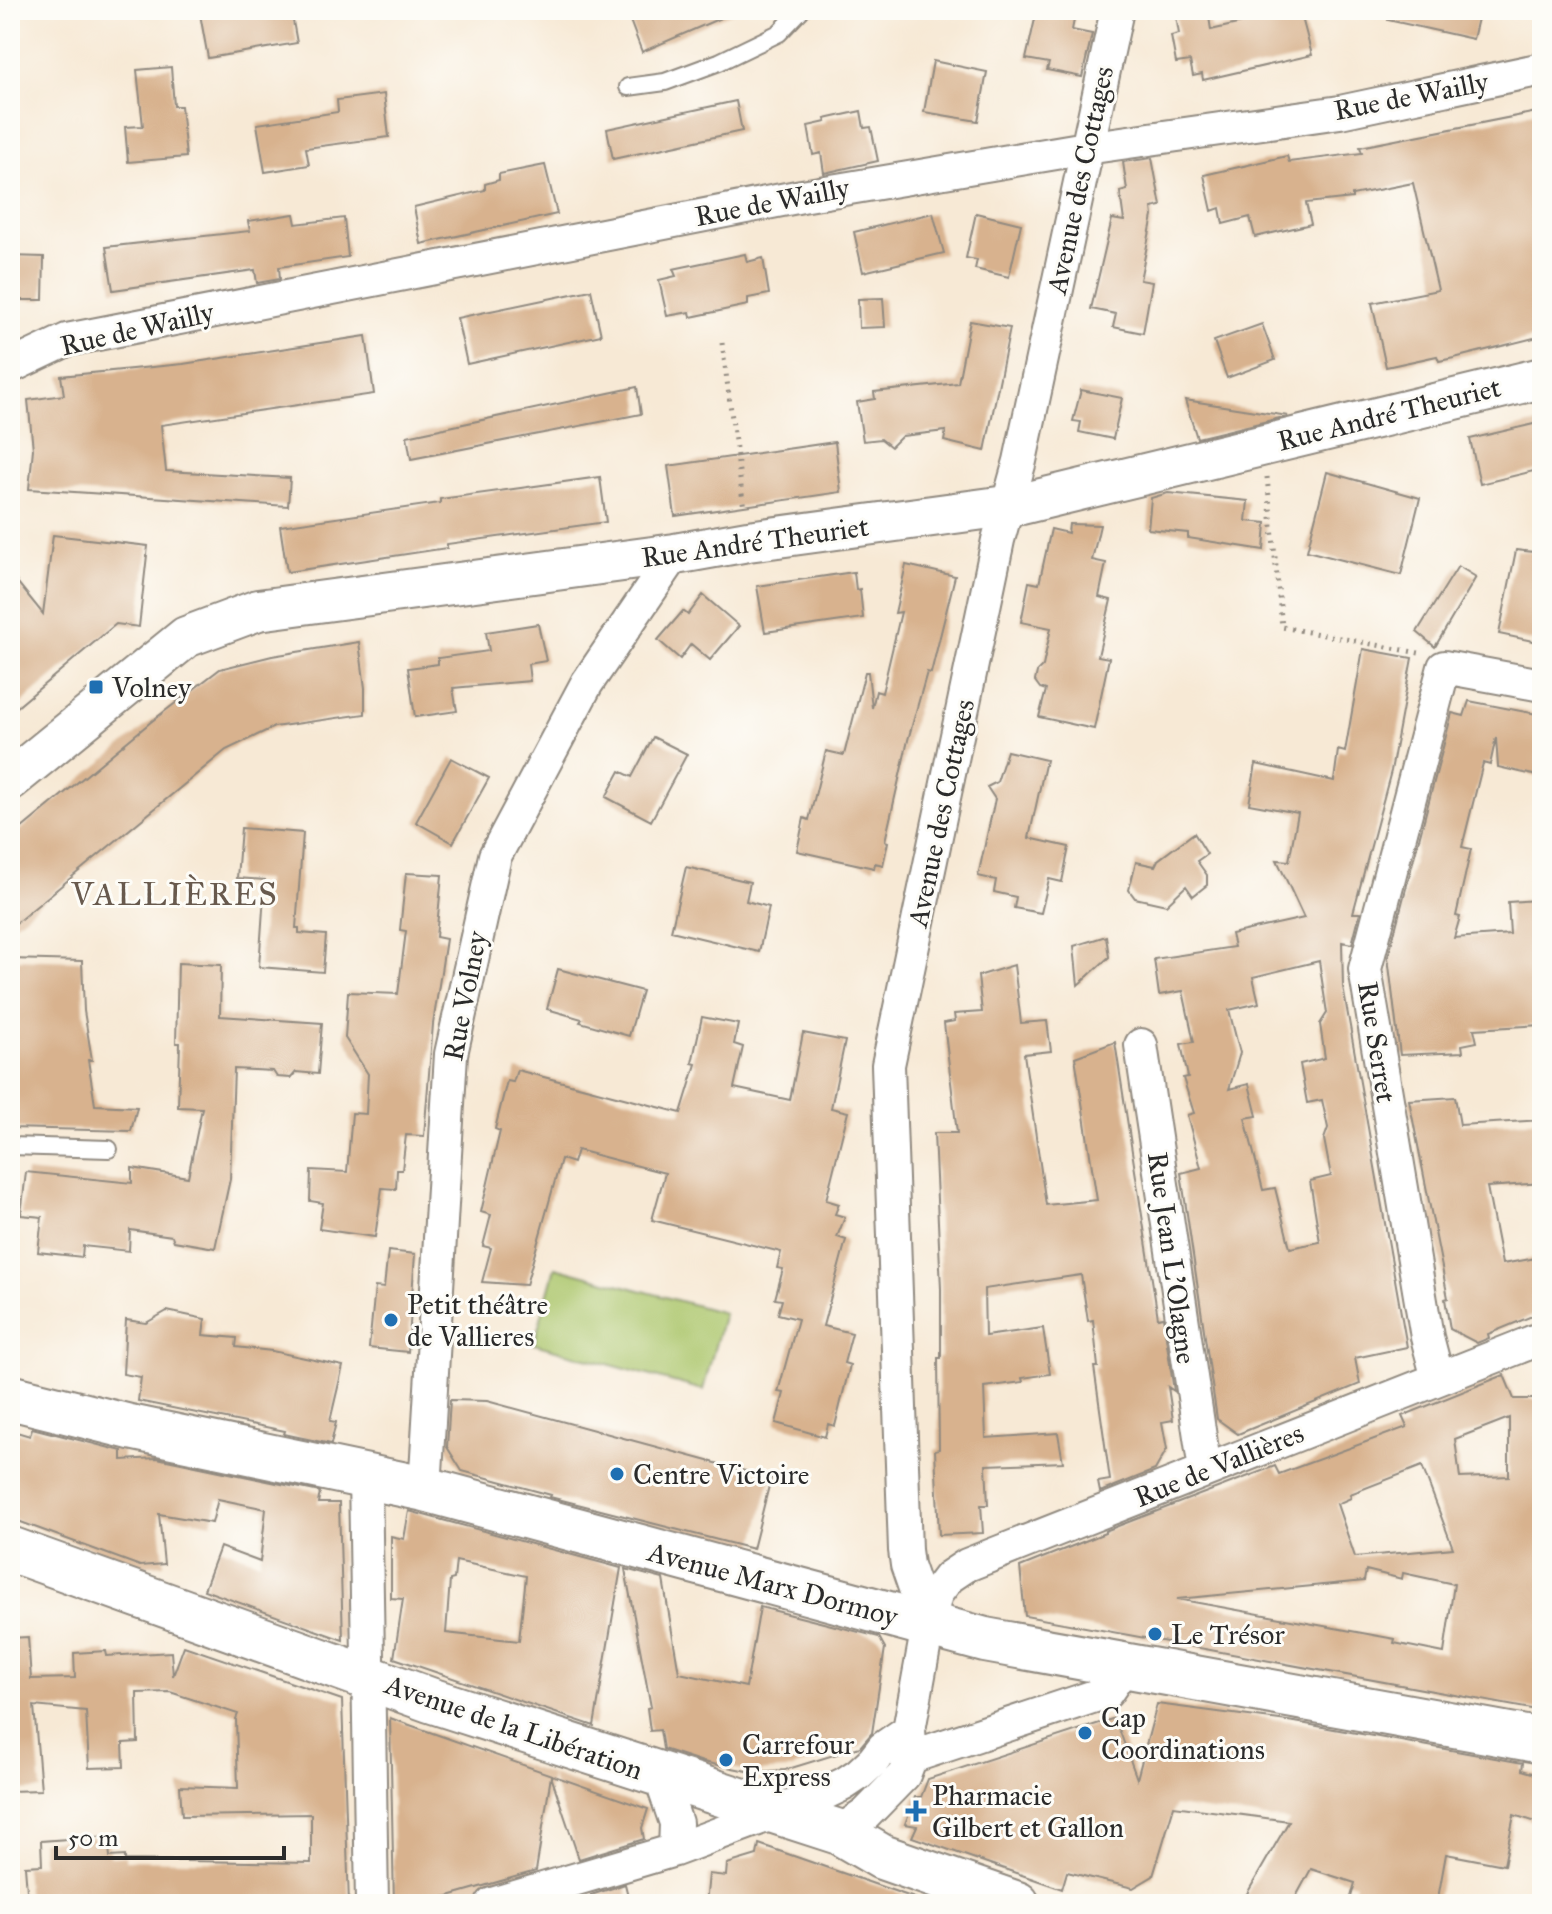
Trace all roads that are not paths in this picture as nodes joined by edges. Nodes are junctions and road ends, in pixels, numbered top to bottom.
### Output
1 (801, 10) edge
2 (1117, 10) edge
3 (1542, 69) edge
4 (628, 87) dead end
5 (1086, 148) junction
6 (10, 367) edge
7 (1542, 378) edge
8 (1008, 506) junction
9 (675, 554) junction
10 (1542, 685) edge
11 (10, 780) edge
12 (1141, 1045) dead end
13 (10, 1146) edge
14 (109, 1149) dead end
15 (1542, 1338) edge
16 (1438, 1379) junction
17 (10, 1397) edge
18 (1205, 1470) junction
19 (365, 1475) junction
20 (425, 1489) junction
21 (10, 1549) edge
22 (928, 1626) junction
23 (1118, 1664) junction
24 (367, 1678) junction
25 (1542, 1741) edge
26 (910, 1743) junction
27 (660, 1776) junction
28 (774, 1811) junction
29 (839, 1832) junction
30 (675, 1850) junction
31 (372, 1904) edge
32 (492, 1904) edge
33 (1017, 1904) edge

1 - 4 lane
2 - 5 street, Avenue des Cottages
3 - 5 street, Rue de Wailly
5 - 6 street, Rue de Wailly
5 - 8 street, Avenue des Cottages
7 - 8 street, Rue André Theuriet
8 - 9 street, Rue André Theuriet
8 - 22 street, Avenue des Cottages
9 - 11 street, Rue André Theuriet
9 - 20 street, Rue Volney
10 - 16 street, Rue Serret
12 - 18 street, Rue Jean L'Olagne
13 - 14 lane
15 - 16 street, Rue de Vallières
16 - 18 street, Rue de Vallières
17 - 19 main road, Avenue Marx Dormoy
18 - 22 street, Rue de Vallières
19 - 20 main road, Avenue Marx Dormoy
19 - 24 street
20 - 22 main road, Avenue Marx Dormoy
21 - 24 main road, Avenue de la Libération
22 - 23 main road, Avenue Marx Dormoy
22 - 26 street, Rue de Vallières
23 - 25 main road, Avenue Marx Dormoy
23 - 26 street
24 - 27 main road, Avenue de la Libération
24 - 31 street
26 - 28 street
26 - 29 street
27 - 28 main road, Avenue de la Libération
27 - 30 street
28 - 29 main road, Avenue de la Libération
28 - 30 street
29 - 33 main road, Avenue de la Libération
30 - 32 street

